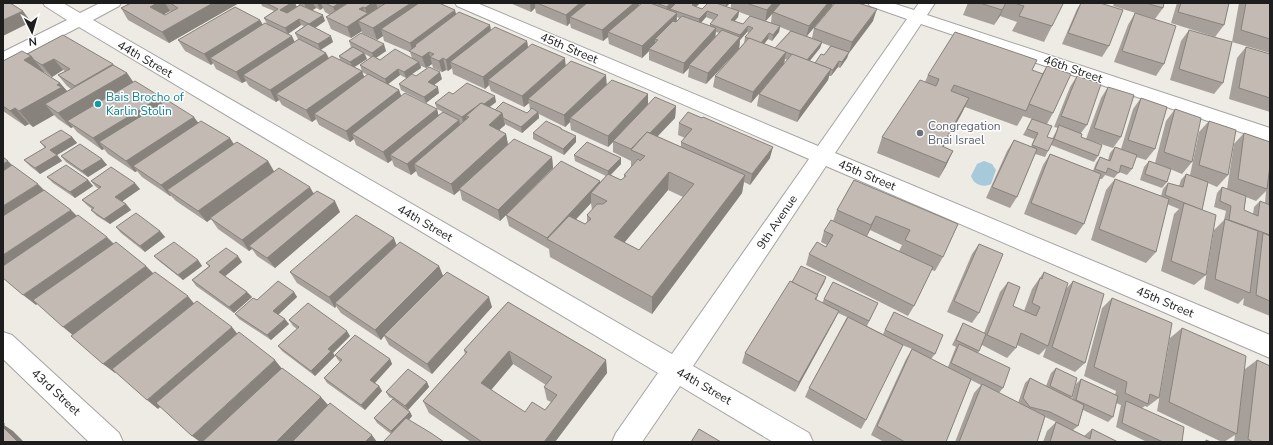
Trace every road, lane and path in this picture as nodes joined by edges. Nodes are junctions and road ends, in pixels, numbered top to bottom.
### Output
1 (51, 3) edge
2 (113, 3) edge
3 (463, 3) edge
4 (876, 3) edge
5 (922, 10) edge
6 (80, 20) junction
7 (3, 60) edge
8 (1270, 135) edge
9 (822, 156) junction
10 (3, 343) edge
11 (1270, 348) edge
12 (676, 370) junction
13 (109, 442) edge
14 (626, 442) edge
15 (799, 442) edge

1 - 6 street, 44th Street
2 - 6 street
3 - 9 street, 45th Street
4 - 5 street, 46th Street
5 - 8 street, 46th Street
5 - 9 street, 9th Avenue
6 - 7 street
6 - 12 street, 44th Street
9 - 11 street, 45th Street
9 - 12 street, 9th Avenue
10 - 13 street, 43rd Street
12 - 14 street, 9th Avenue
12 - 15 street, 44th Street

